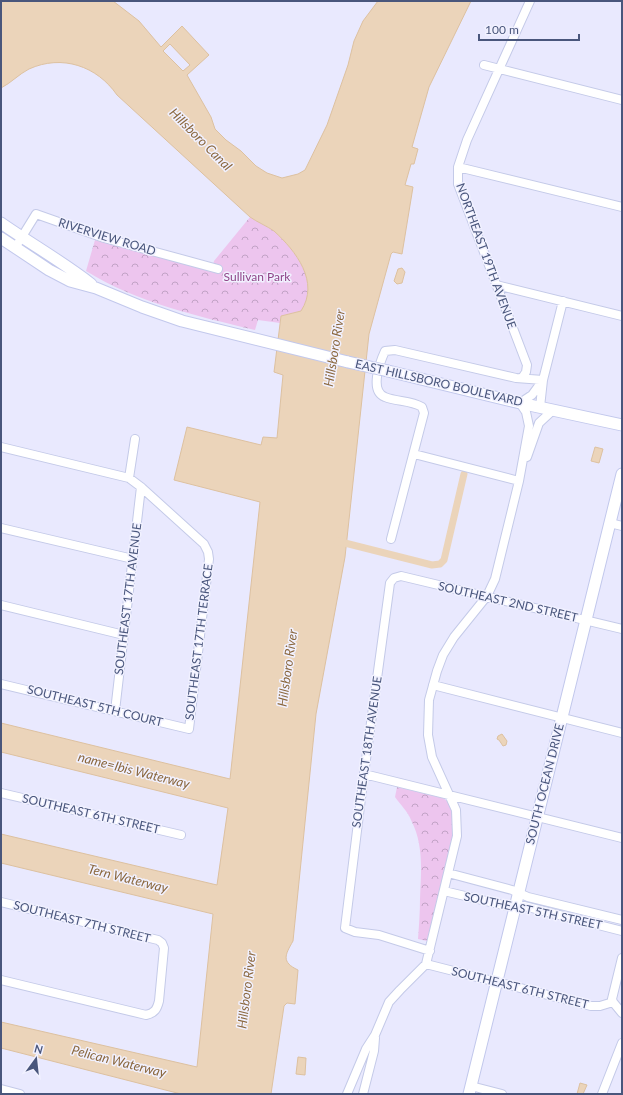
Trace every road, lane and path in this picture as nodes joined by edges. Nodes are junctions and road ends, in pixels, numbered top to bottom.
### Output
1 (530, 1) edge
2 (484, 65) dead end
3 (499, 69) junction
4 (622, 100) edge
5 (458, 167) junction
6 (622, 207) edge
7 (1, 223) edge
8 (1, 238) edge
9 (22, 238) junction
10 (15, 248) junction
11 (218, 269) dead end
12 (496, 285) junction
13 (96, 288) junction
14 (563, 301) junction
15 (622, 316) edge
16 (522, 378) junction
17 (543, 380) junction
18 (520, 403) junction
19 (540, 407) junction
20 (553, 410) junction
21 (622, 425) edge
22 (135, 439) dead end
23 (1, 447) edge
24 (414, 454) junction
25 (622, 474) edge
26 (129, 478) junction
27 (519, 481) junction
28 (141, 487) junction
29 (610, 523) junction
30 (622, 526) edge
31 (1, 528) edge
32 (391, 539) dead end
33 (133, 559) junction
34 (394, 578) joint
35 (487, 596) junction
36 (1, 605) edge
37 (586, 620) junction
38 (622, 629) edge
39 (124, 635) junction
40 (1, 684) edge
41 (433, 685) junction
42 (116, 711) junction
43 (562, 717) junction
44 (189, 729) joint
45 (622, 733) edge
46 (364, 774) junction
47 (1, 793) edge
48 (450, 795) junction
49 (538, 817) junction
50 (181, 835) dead end
51 (622, 838) edge
52 (448, 873) junction
53 (444, 891) junction
54 (518, 892) junction
55 (1, 902) edge
56 (515, 906) junction
57 (622, 920) edge
58 (622, 930) edge
59 (430, 951) junction
60 (622, 958) edge
61 (426, 964) junction
62 (1, 980) edge
63 (496, 982) junction
64 (613, 1002) junction
65 (622, 1013) edge
66 (375, 1035) junction
67 (622, 1043) edge
68 (1, 1089) edge
69 (470, 1090) edge
70 (20, 1094) edge
71 (347, 1094) edge
72 (363, 1094) edge
73 (502, 1094) edge
74 (602, 1094) edge

1 - 3 street, NORTHEAST 19TH AVENUE
2 - 3 street
3 - 4 street
3 - 5 street, NORTHEAST 19TH AVENUE
5 - 6 street
5 - 12 street, NORTHEAST 19TH AVENUE
7 - 9 main road, EAST HILLSBORO BOULEVARD
8 - 10 main road, EAST HILLSBORO BOULEVARD
9 - 10 street, RIVERVIEW ROAD
9 - 11 street, RIVERVIEW ROAD
9 - 13 main road, EAST HILLSBORO BOULEVARD
10 - 13 main road, EAST HILLSBORO BOULEVARD
12 - 14 street
12 - 16 street, NORTHEAST 19TH AVENUE
13 - 18 main road, EAST HILLSBORO BOULEVARD, bridge
14 - 15 street
14 - 17 street
16 - 17 street
16 - 24 street
17 - 18 street
17 - 19 street
18 - 19 main road, EAST HILLSBORO BOULEVARD
18 - 27 street
19 - 20 main road, EAST HILLSBORO BOULEVARD
20 - 21 main road, EAST HILLSBORO BOULEVARD
20 - 27 street
22 - 26 street
23 - 26 street
24 - 27 street
24 - 32 street
25 - 29 main road, SOUTH OCEAN DRIVE
26 - 28 street
27 - 35 street
28 - 33 street, SOUTHEAST 17TH AVENUE
28 - 44 street, SOUTHEAST 17TH TERRACE
29 - 30 street
29 - 37 main road, SOUTH OCEAN DRIVE
31 - 33 street
33 - 39 street, SOUTHEAST 17TH AVENUE
34 - 35 street, SOUTHEAST 2ND STREET
34 - 46 street, SOUTHEAST 18TH AVENUE
35 - 37 street, SOUTHEAST 2ND STREET
35 - 41 street
36 - 39 street
37 - 38 street, SOUTHEAST 2ND STREET
37 - 43 main road, SOUTH OCEAN DRIVE
39 - 42 street, SOUTHEAST 17TH AVENUE
40 - 42 street, SOUTHEAST 5TH COURT
41 - 43 street
41 - 48 street
42 - 44 street, SOUTHEAST 5TH COURT
43 - 45 street
43 - 49 main road, SOUTH OCEAN DRIVE
46 - 48 street
46 - 59 street, SOUTHEAST 18TH AVENUE
47 - 50 street, SOUTHEAST 6TH STREET
48 - 49 street
48 - 52 street
49 - 51 street
49 - 54 main road, SOUTH OCEAN DRIVE
52 - 53 street
52 - 54 street, SOUTHEAST 5TH STREET
53 - 56 street, SOUTHEAST 5TH STREET
53 - 59 street
54 - 56 main road, SOUTH OCEAN DRIVE
54 - 57 street, SOUTHEAST 5TH STREET
55 - 62 street, SOUTHEAST 7TH STREET
56 - 58 street, SOUTHEAST 5TH STREET
56 - 63 main road, SOUTH OCEAN DRIVE
59 - 61 street
60 - 64 street
61 - 63 street, SOUTHEAST 6TH STREET
61 - 66 street
63 - 64 street, SOUTHEAST 6TH STREET
63 - 69 main road, SOUTH OCEAN DRIVE
64 - 65 street
66 - 71 street
66 - 72 street
67 - 74 street
68 - 70 street
69 - 73 street

